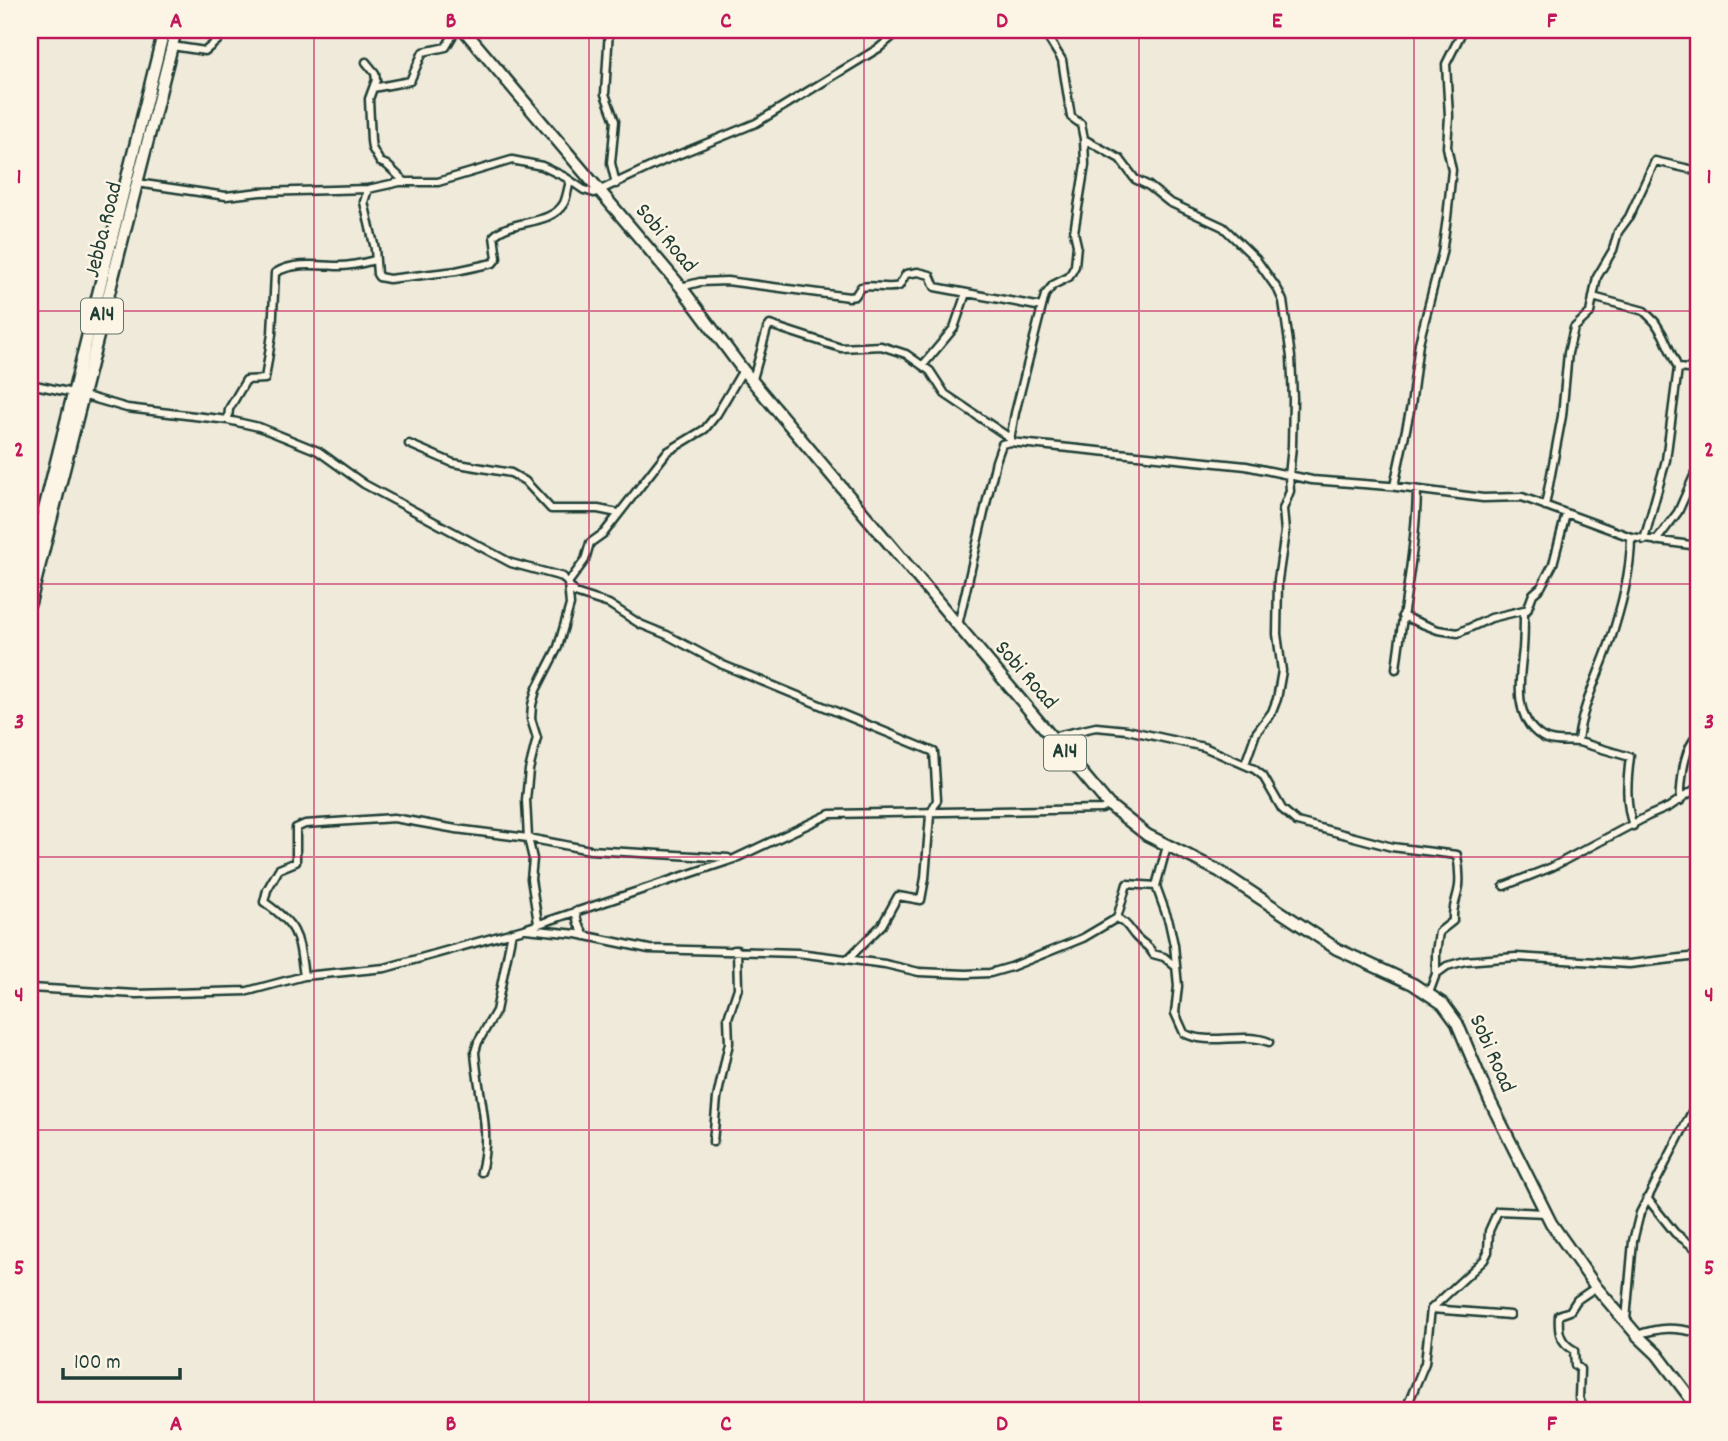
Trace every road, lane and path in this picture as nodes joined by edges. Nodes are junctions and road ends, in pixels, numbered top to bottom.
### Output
1 (164, 30) edge
2 (177, 30) edge
3 (226, 30) edge
4 (456, 30) edge
5 (464, 30) edge
6 (609, 30) edge
7 (900, 30) edge
8 (1043, 30) edge
9 (1462, 30) edge
10 (172, 46) junction
11 (366, 62) dead end
12 (373, 88) junction
13 (1084, 139) junction
14 (1698, 171) edge
15 (570, 181) junction
16 (405, 182) junction
17 (136, 183) junction
18 (616, 184) junction
19 (368, 189) junction
20 (600, 191) junction
21 (376, 260) junction
22 (681, 287) junction
23 (966, 293) junction
24 (1592, 297) junction
25 (1042, 307) junction
26 (923, 365) junction
27 (1678, 369) junction
28 (743, 370) junction
29 (1698, 370) edge
30 (753, 379) junction
31 (30, 384) edge
32 (78, 394) junction
33 (228, 421) junction
34 (1010, 440) junction
35 (409, 444) dead end
36 (1698, 467) edge
37 (1289, 476) junction
38 (1394, 486) junction
39 (1417, 490) junction
40 (1545, 506) junction
41 (618, 513) junction
42 (1566, 513) junction
43 (1631, 537) junction
44 (1644, 540) junction
45 (1656, 541) junction
46 (1698, 546) edge
47 (30, 566) edge
48 (568, 583) junction
49 (30, 603) edge
50 (1524, 610) junction
51 (1402, 616) junction
52 (958, 627) junction
53 (1396, 669) dead end
54 (1698, 735) edge
55 (1051, 737) junction
56 (1578, 742) junction
57 (1245, 764) junction
58 (1698, 787) edge
59 (1680, 801) junction
60 (1109, 805) junction
61 (933, 811) junction
62 (1633, 825) junction
63 (528, 838) junction
64 (1167, 846) junction
65 (734, 859) junction
66 (1156, 886) junction
67 (1504, 886) dead end
68 (575, 911) junction
69 (1117, 918) junction
70 (538, 923) junction
71 (524, 929) junction
72 (512, 932) junction
73 (585, 936) junction
74 (737, 950) junction
75 (1698, 956) edge
76 (848, 959) junction
77 (1176, 967) junction
78 (1436, 974) junction
79 (304, 976) junction
80 (30, 988) edge
81 (1429, 993) junction
82 (1269, 1042) dead end
83 (1698, 1100) edge
84 (713, 1142) dead end
85 (481, 1172) dead end
86 (1647, 1198) junction
87 (1546, 1213) junction
88 (1698, 1250) edge
89 (1596, 1287) junction
90 (1431, 1310) junction
91 (1510, 1315) dead end
92 (1626, 1320) junction
93 (1698, 1333) edge
94 (1637, 1335) junction
95 (1698, 1408) edge
96 (1405, 1411) edge
97 (1584, 1411) edge

1 - 32 highway, A14
2 - 10 highway, Jebba Road / A14
3 - 10 street
4 - 12 street
5 - 20 highway, Sobi Road / A14
6 - 18 street
7 - 18 street
8 - 13 street
9 - 38 street
10 - 17 highway, Jebba Road / A14
11 - 12 street
12 - 16 street
13 - 25 street
13 - 37 street
14 - 24 street
15 - 16 street
15 - 20 street
15 - 21 street
16 - 19 street
17 - 19 street
17 - 32 highway, Jebba Road / A14
18 - 20 street
19 - 21 street
20 - 22 highway, Sobi Road / A14
21 - 33 street
22 - 23 street
22 - 28 highway, Sobi Road / A14
23 - 25 street
23 - 26 street
24 - 27 street
24 - 40 street
25 - 34 street
26 - 30 street
26 - 34 street
27 - 29 street
27 - 44 street
28 - 30 highway, Sobi Road / A14
28 - 41 street
30 - 52 highway, Sobi Road / A14
31 - 32 street
32 - 33 street
32 - 47 highway, A14
32 - 49 highway, Jebba Road / A14
33 - 48 street
34 - 37 street
34 - 52 street
35 - 41 street
36 - 45 street
37 - 38 street
37 - 57 street
38 - 39 street
39 - 40 street
39 - 51 street
40 - 42 street
41 - 48 street
42 - 43 street
42 - 50 street
43 - 44 street
43 - 56 street
44 - 45 street
45 - 46 street
48 - 61 street
48 - 63 street
50 - 51 street
50 - 56 street
51 - 53 street
52 - 55 highway, Sobi Road / A14
54 - 59 street
55 - 57 street
55 - 60 highway, Sobi Road / A14
56 - 62 street
57 - 78 street
58 - 59 street
59 - 62 street
60 - 61 street
60 - 64 highway, Sobi Road / A14
61 - 65 street
61 - 76 street
62 - 67 street
63 - 65 street
63 - 70 street
63 - 79 street
64 - 66 street
64 - 81 highway, Sobi Road / A14
65 - 68 street
66 - 69 street
66 - 77 street
68 - 70 street
68 - 73 street
69 - 76 street
69 - 77 street
70 - 71 street
71 - 72 street
71 - 73 street
72 - 79 street
72 - 85 street
73 - 74 street
74 - 76 street
74 - 84 street
75 - 78 street
77 - 82 street
78 - 81 street
79 - 80 street
81 - 87 highway, Sobi Road / A14
83 - 86 street
86 - 88 street
86 - 92 street
87 - 89 highway, Sobi Road / A14
87 - 90 street
89 - 92 highway, Sobi Road / A14
89 - 97 street
90 - 91 street
90 - 96 street
92 - 94 highway, Sobi Road / A14
93 - 94 street
94 - 95 highway, Sobi Road / A14

